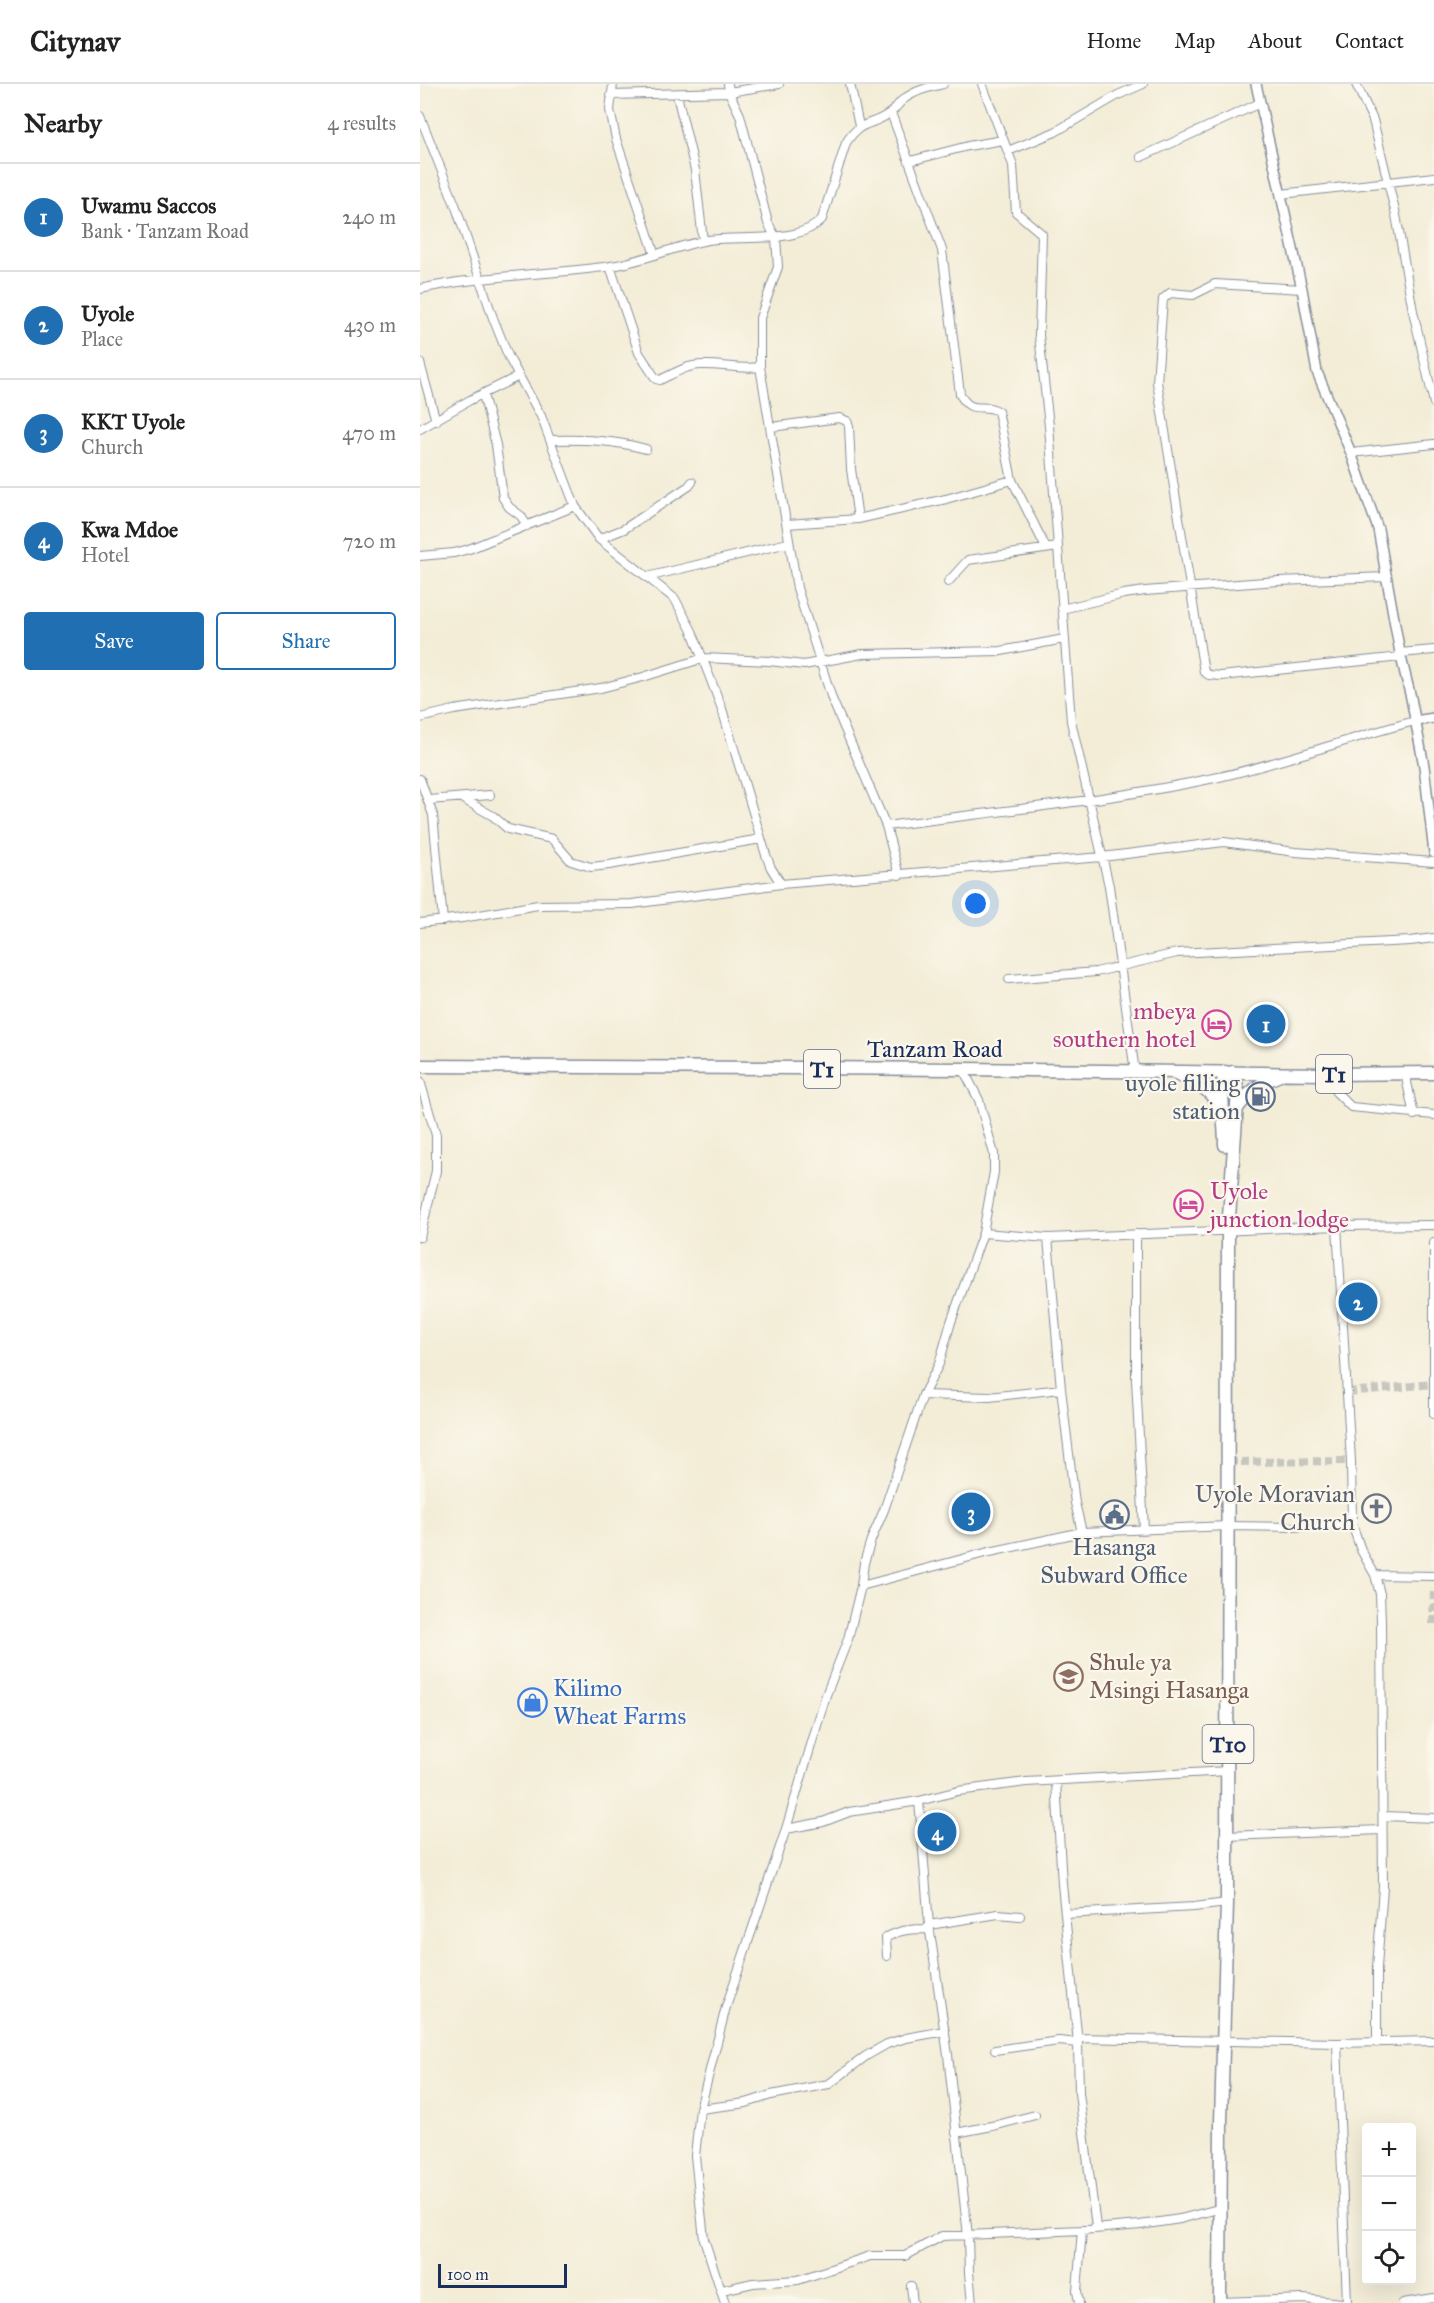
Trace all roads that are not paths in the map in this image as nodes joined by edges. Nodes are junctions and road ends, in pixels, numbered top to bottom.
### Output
1 (613, 84) edge
2 (779, 84) edge
3 (850, 84) edge
4 (943, 84) edge
5 (982, 84) edge
6 (1143, 84) edge
7 (1256, 84) edge
8 (1356, 84) edge
9 (729, 88) edge
10 (610, 95) junction
11 (677, 95) junction
12 (1260, 103) junction
13 (891, 113) junction
14 (420, 116) edge
15 (859, 126) junction
16 (1003, 140) junction
17 (1008, 151) junction
18 (1141, 157) dead end
19 (910, 161) junction
20 (1434, 177) edge
21 (1386, 181) junction
22 (1281, 194) junction
23 (776, 238) junction
24 (703, 241) junction
25 (655, 255) junction
26 (609, 266) junction
27 (478, 278) junction
28 (420, 288) edge
29 (1302, 288) junction
30 (420, 363) edge
31 (760, 367) junction
32 (519, 376) junction
33 (483, 394) junction
34 (1434, 403) edge
35 (436, 421) junction
36 (771, 427) junction
37 (420, 429) edge
38 (550, 440) junction
39 (1434, 444) edge
40 (646, 449) dead end
41 (1351, 453) junction
42 (1012, 480) junction
43 (692, 482) dead end
44 (575, 506) junction
45 (858, 519) junction
46 (787, 524) junction
47 (526, 526) junction
48 (599, 539) junction
49 (788, 543) junction
50 (1058, 547) junction
51 (1046, 548) junction
52 (420, 556) edge
53 (647, 577) junction
54 (1387, 577) junction
55 (948, 582) dead end
56 (1189, 587) junction
57 (1062, 609) junction
58 (1064, 639) junction
59 (1434, 650) edge
60 (1400, 655) junction
61 (704, 658) junction
62 (821, 663) junction
63 (420, 718) edge
64 (1434, 718) edge
65 (1415, 721) junction
66 (420, 779) edge
67 (490, 795) dead end
68 (463, 799) junction
69 (429, 800) junction
70 (1090, 801) junction
71 (886, 826) junction
72 (761, 839) junction
73 (1434, 853) edge
74 (1102, 857) junction
75 (1434, 862) edge
76 (899, 875) junction
77 (781, 884) junction
78 (443, 921) junction
79 (420, 922) edge
80 (1434, 938) edge
81 (1120, 968) junction
82 (1009, 979) dead end
83 (420, 1066) edge
84 (963, 1069) junction
85 (1135, 1072) junction
86 (1169, 1072) junction
87 (1229, 1072) junction
88 (1287, 1073) junction
89 (1405, 1073) junction
90 (1434, 1073) edge
91 (1326, 1074) junction
92 (420, 1081) edge
93 (1230, 1114) junction
94 (1414, 1115) junction
95 (1434, 1115) edge
96 (1434, 1225) edge
97 (1337, 1226) junction
98 (1434, 1230) edge
99 (1228, 1231) junction
100 (982, 1233) junction
101 (1136, 1234) junction
102 (420, 1237) edge
103 (1048, 1238) junction
104 (1434, 1243) edge
105 (1060, 1389) junction
106 (923, 1395) junction
107 (1434, 1414) edge
108 (1352, 1524) junction
109 (1228, 1526) junction
110 (1144, 1530) junction
111 (1082, 1532) junction
112 (1375, 1575) junction
113 (1434, 1576) edge
114 (861, 1586) junction
115 (1228, 1771) junction
116 (1056, 1782) junction
117 (919, 1801) junction
118 (1384, 1816) junction
119 (1434, 1818) edge
120 (786, 1829) junction
121 (1382, 1830) junction
122 (1226, 1836) junction
123 (1227, 1903) junction
124 (1065, 1914) junction
125 (1020, 1916) dead end
126 (929, 1927) junction
127 (887, 1956) dead end
128 (945, 2031) junction
129 (1077, 2041) junction
130 (1223, 2041) junction
131 (1434, 2041) edge
132 (1336, 2043) junction
133 (1377, 2043) junction
134 (995, 2050) dead end
135 (700, 2109) junction
136 (1035, 2115) dead end
137 (956, 2133) junction
138 (1222, 2208) junction
139 (1096, 2227) junction
140 (1082, 2230) junction
141 (968, 2236) junction
142 (911, 2286) dead end
143 (722, 2290) junction
144 (1434, 2298) edge
145 (1220, 2302) edge
146 (725, 2303) edge
147 (913, 2303) edge
148 (972, 2303) edge
149 (1078, 2303) edge
150 (1342, 2303) edge
151 (1347, 2303) edge
152 (1409, 2303) edge

1 - 10 street
2 - 9 street
3 - 15 street
4 - 13 street
5 - 16 street
6 - 17 street
7 - 12 street
8 - 21 street
9 - 11 street
9 - 23 street
10 - 11 street
10 - 25 street
11 - 24 street
12 - 18 street
12 - 22 street
13 - 15 street
13 - 19 street
14 - 27 street
15 - 23 street
16 - 17 street
16 - 19 street
17 - 50 street
19 - 42 street
20 - 21 street
21 - 22 street
21 - 34 street
22 - 29 street
23 - 24 street
23 - 31 street
24 - 25 street
25 - 26 street
26 - 27 street
26 - 31 street
27 - 28 street
27 - 32 street
29 - 41 street
29 - 56 street
30 - 35 street
31 - 36 street
32 - 33 street
32 - 38 street
33 - 35 street
33 - 47 street
35 - 37 street
36 - 45 street
36 - 46 street
38 - 40 street
38 - 44 street
39 - 41 street
41 - 54 street
42 - 45 street
42 - 51 street
43 - 48 street
44 - 47 street
44 - 48 street
45 - 46 street
46 - 49 street
47 - 52 street
48 - 53 street
49 - 53 street
49 - 62 street
50 - 51 street
50 - 57 street
51 - 55 street
53 - 61 street
54 - 56 street
54 - 60 street
56 - 57 street
56 - 60 street
57 - 58 street
58 - 62 street
58 - 70 street
59 - 60 street
60 - 65 street
61 - 62 street
61 - 63 street
61 - 72 street
62 - 71 street
64 - 65 street
65 - 70 street
65 - 73 street
66 - 69 street
67 - 68 street
68 - 69 street
68 - 72 street
69 - 78 street
70 - 71 street
70 - 74 street
71 - 76 street
72 - 77 street
74 - 75 street
74 - 76 street
74 - 81 street
76 - 77 street
77 - 78 street
78 - 79 street
80 - 81 street
81 - 82 street
81 - 85 street
83 - 84 highway, Tanzam Road / T1
84 - 85 highway, Tanzam Road / T1
84 - 100 street
85 - 86 highway, Tanzam Road / T1
86 - 87 highway, Tanzam Road / T1
86 - 93 highway
87 - 88 highway, T1
87 - 93 highway, T10
88 - 91 highway, T1
88 - 93 highway
89 - 90 highway, T1
89 - 91 highway, T1
89 - 94 street
91 - 94 street
92 - 102 street
93 - 99 highway, T10
94 - 95 street
96 - 97 street
96 - 98 street
97 - 99 street
97 - 108 street
99 - 101 street
99 - 109 highway, T10
100 - 103 street
100 - 106 street
101 - 103 street
101 - 110 street
103 - 105 street
104 - 107 street
105 - 106 street
105 - 111 street
106 - 114 street
108 - 109 street
108 - 112 street
109 - 110 street
109 - 115 highway, T10
110 - 111 street
111 - 114 street
112 - 113 street
112 - 118 street
114 - 120 street
115 - 116 street
115 - 122 highway, T10
116 - 117 street
116 - 124 street
117 - 120 street
117 - 126 street
118 - 119 street
118 - 121 street
120 - 135 street
121 - 122 street
121 - 133 street
122 - 123 highway, T10
123 - 124 street
123 - 130 highway, T10
124 - 129 street
125 - 126 street
126 - 127 street
126 - 128 street
128 - 135 street
128 - 137 street
129 - 130 street
129 - 134 street
129 - 139 street
130 - 132 street
130 - 138 highway, T10
131 - 133 street
132 - 133 street
132 - 151 street
135 - 143 street
136 - 137 street
137 - 141 street
138 - 139 street
138 - 145 highway, T10
139 - 140 street
140 - 141 street
140 - 149 street
141 - 143 street
141 - 148 street
142 - 147 street
143 - 146 street
144 - 152 street
145 - 150 street

